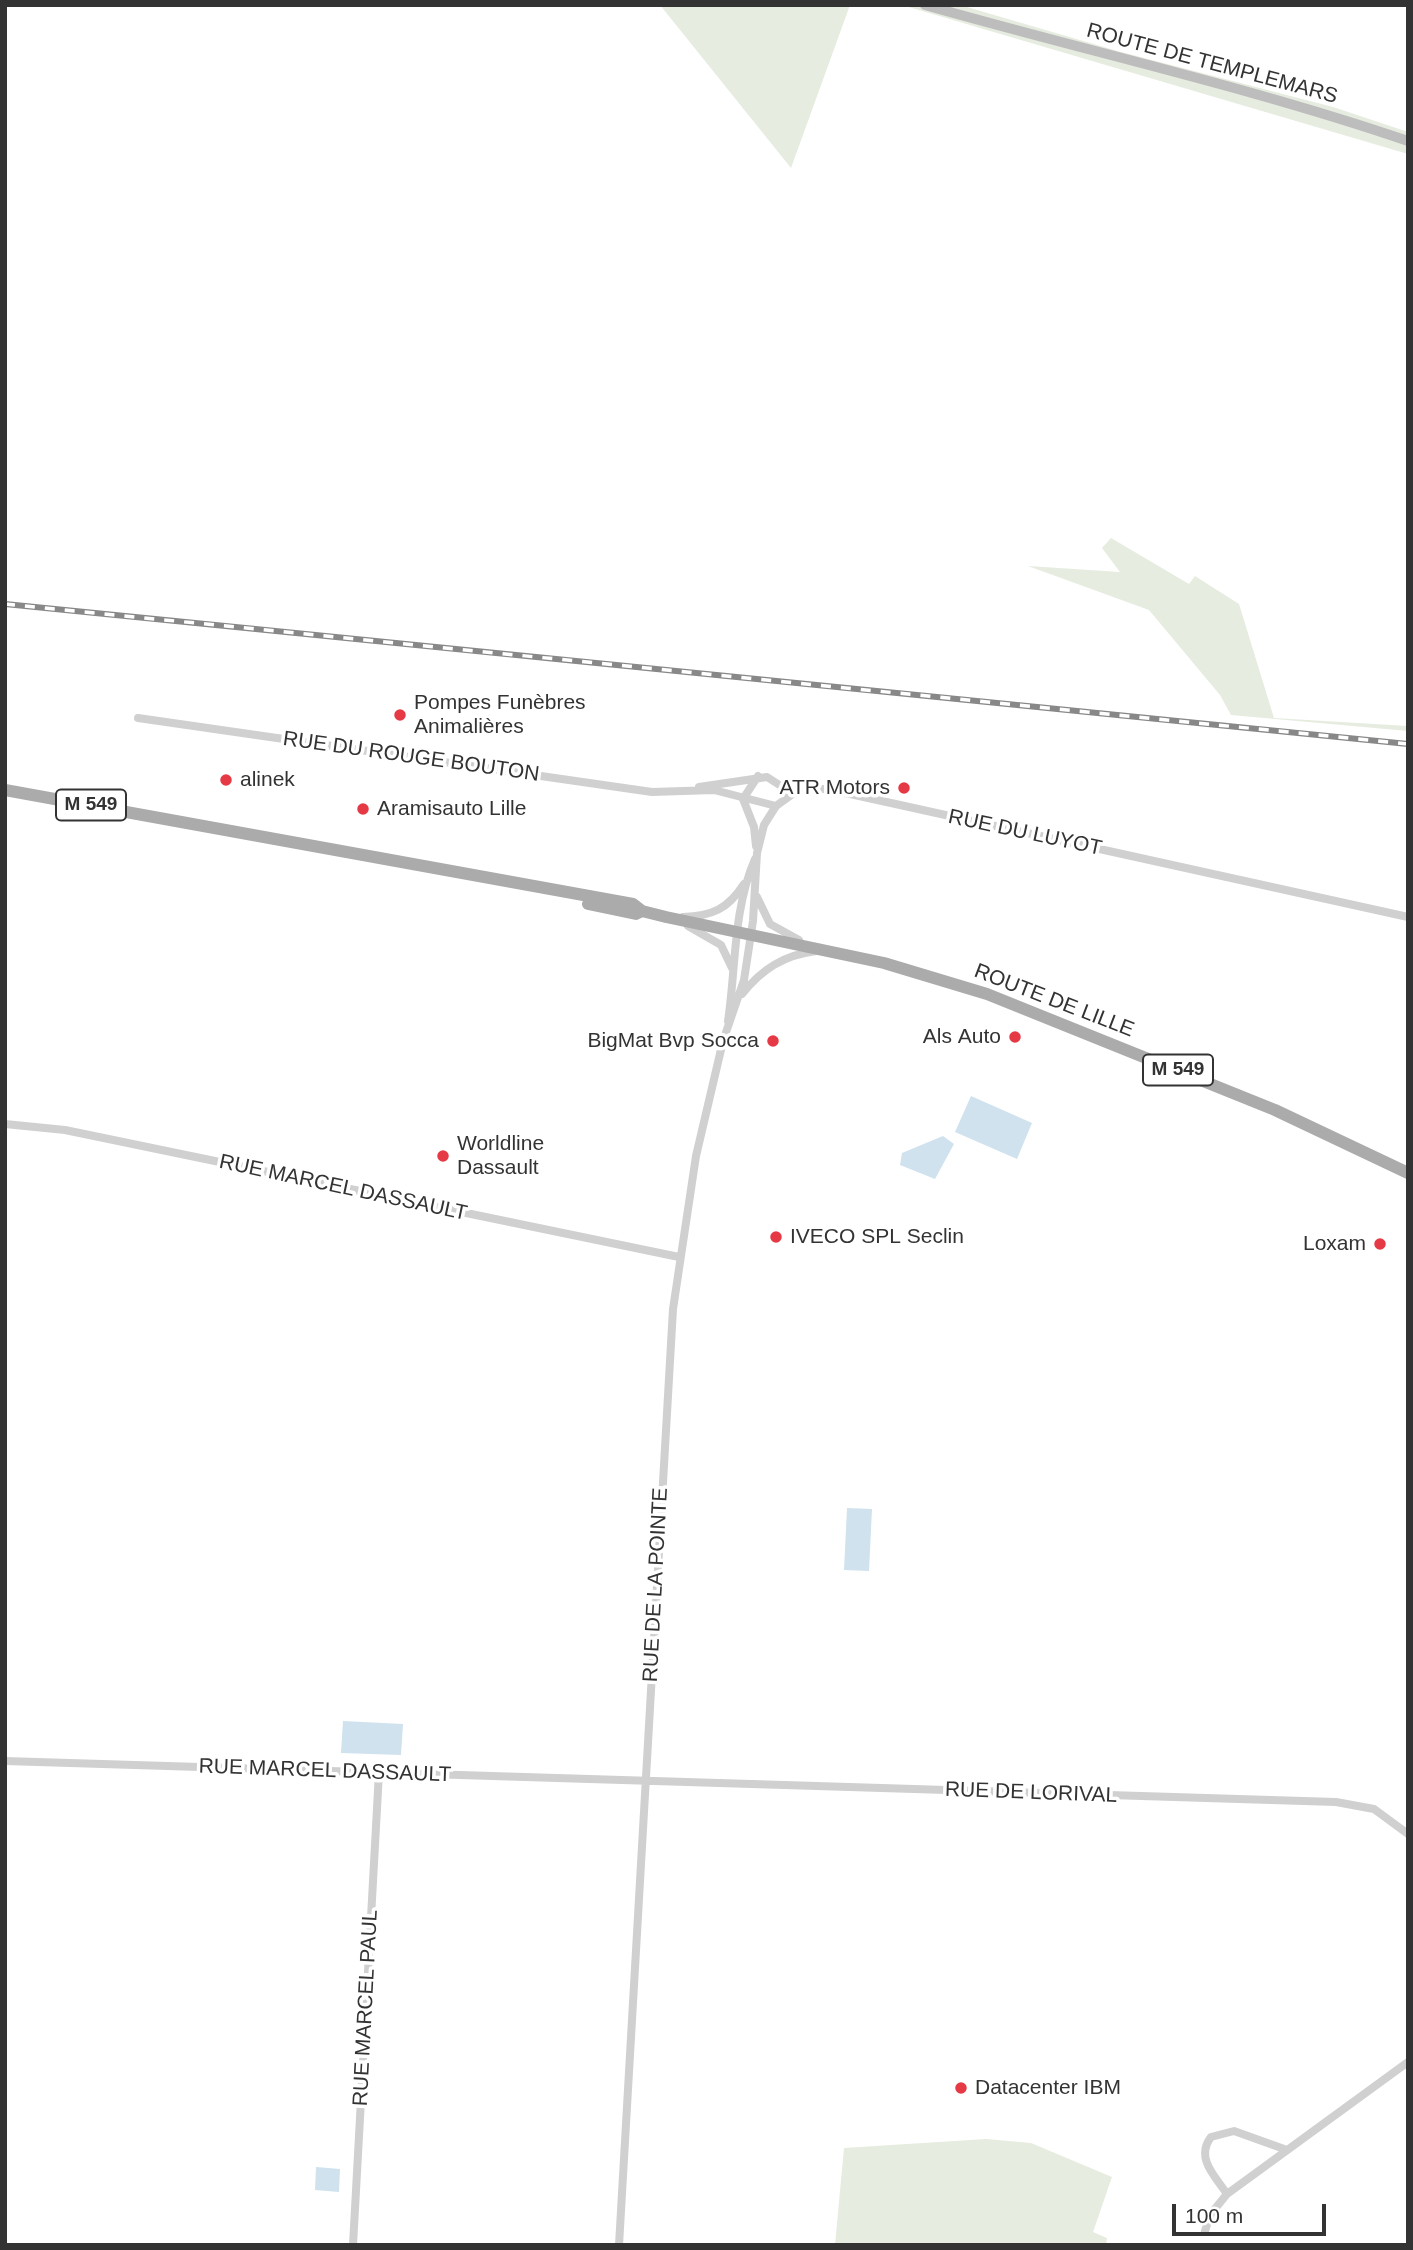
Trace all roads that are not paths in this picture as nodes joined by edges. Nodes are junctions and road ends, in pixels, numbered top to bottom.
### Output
1 (925, 5) edge
2 (1408, 141) edge
3 (138, 718) dead end
4 (758, 776) junction
5 (5, 790) edge
6 (685, 791) junction
7 (788, 796) junction
8 (743, 799) junction
9 (776, 806) junction
10 (757, 853) junction
11 (746, 882) junction
12 (756, 894) junction
13 (666, 917) junction
14 (1408, 917) edge
15 (738, 932) junction
16 (751, 935) junction
17 (828, 950) junction
18 (733, 984) junction
19 (741, 997) junction
20 (726, 1034) junction
21 (5, 1124) edge
22 (1408, 1173) edge
23 (679, 1257) junction
24 (5, 1761) edge
25 (379, 1772) junction
26 (645, 1781) junction
27 (1408, 1834) edge
28 (1408, 2062) edge
29 (1287, 2150) junction
30 (1227, 2194) junction
31 (1205, 2231) dead end
32 (353, 2245) edge
33 (619, 2245) edge

1 - 2 main road, ROUTE DE TEMPLEMARS
3 - 6 street, RUE DU ROUGE BOUTON
4 - 6 street, RUE DU ROUGE BOUTON
4 - 7 street
4 - 8 street
5 - 13 main road, M 549
6 - 8 street, RUE DU ROUGE BOUTON
7 - 9 street, RUE DU LUYOT
7 - 14 street, RUE DU LUYOT
8 - 9 street, RUE DU ROUGE BOUTON
8 - 10 street
9 - 10 street, RUE DU LUYOT
10 - 11 street
10 - 12 street, RUE DU LUYOT
11 - 13 street
11 - 15 street
12 - 16 street, RUE DU LUYOT
12 - 17 street
13 - 15 main road, M 549
13 - 18 street
15 - 16 main road, M 549
15 - 18 street
16 - 17 main road, ROUTE DE LILLE / M 549
16 - 19 street, RUE DE LA POINTE
17 - 19 street
17 - 22 main road, ROUTE DE LILLE / M 549
18 - 20 street
19 - 20 street, RUE DE LA POINTE
20 - 23 street, RUE DE LA POINTE
21 - 23 street, RUE MARCEL DASSAULT
23 - 26 street, RUE DE LA POINTE
24 - 25 street, RUE MARCEL DASSAULT
25 - 26 street, RUE MARCEL DASSAULT
25 - 32 street, RUE MARCEL PAUL
26 - 27 street, RUE DE LORIVAL
26 - 33 street, RUE DE LA POINTE
28 - 29 street
29 - 30 street
29 - 30 street
30 - 31 street

